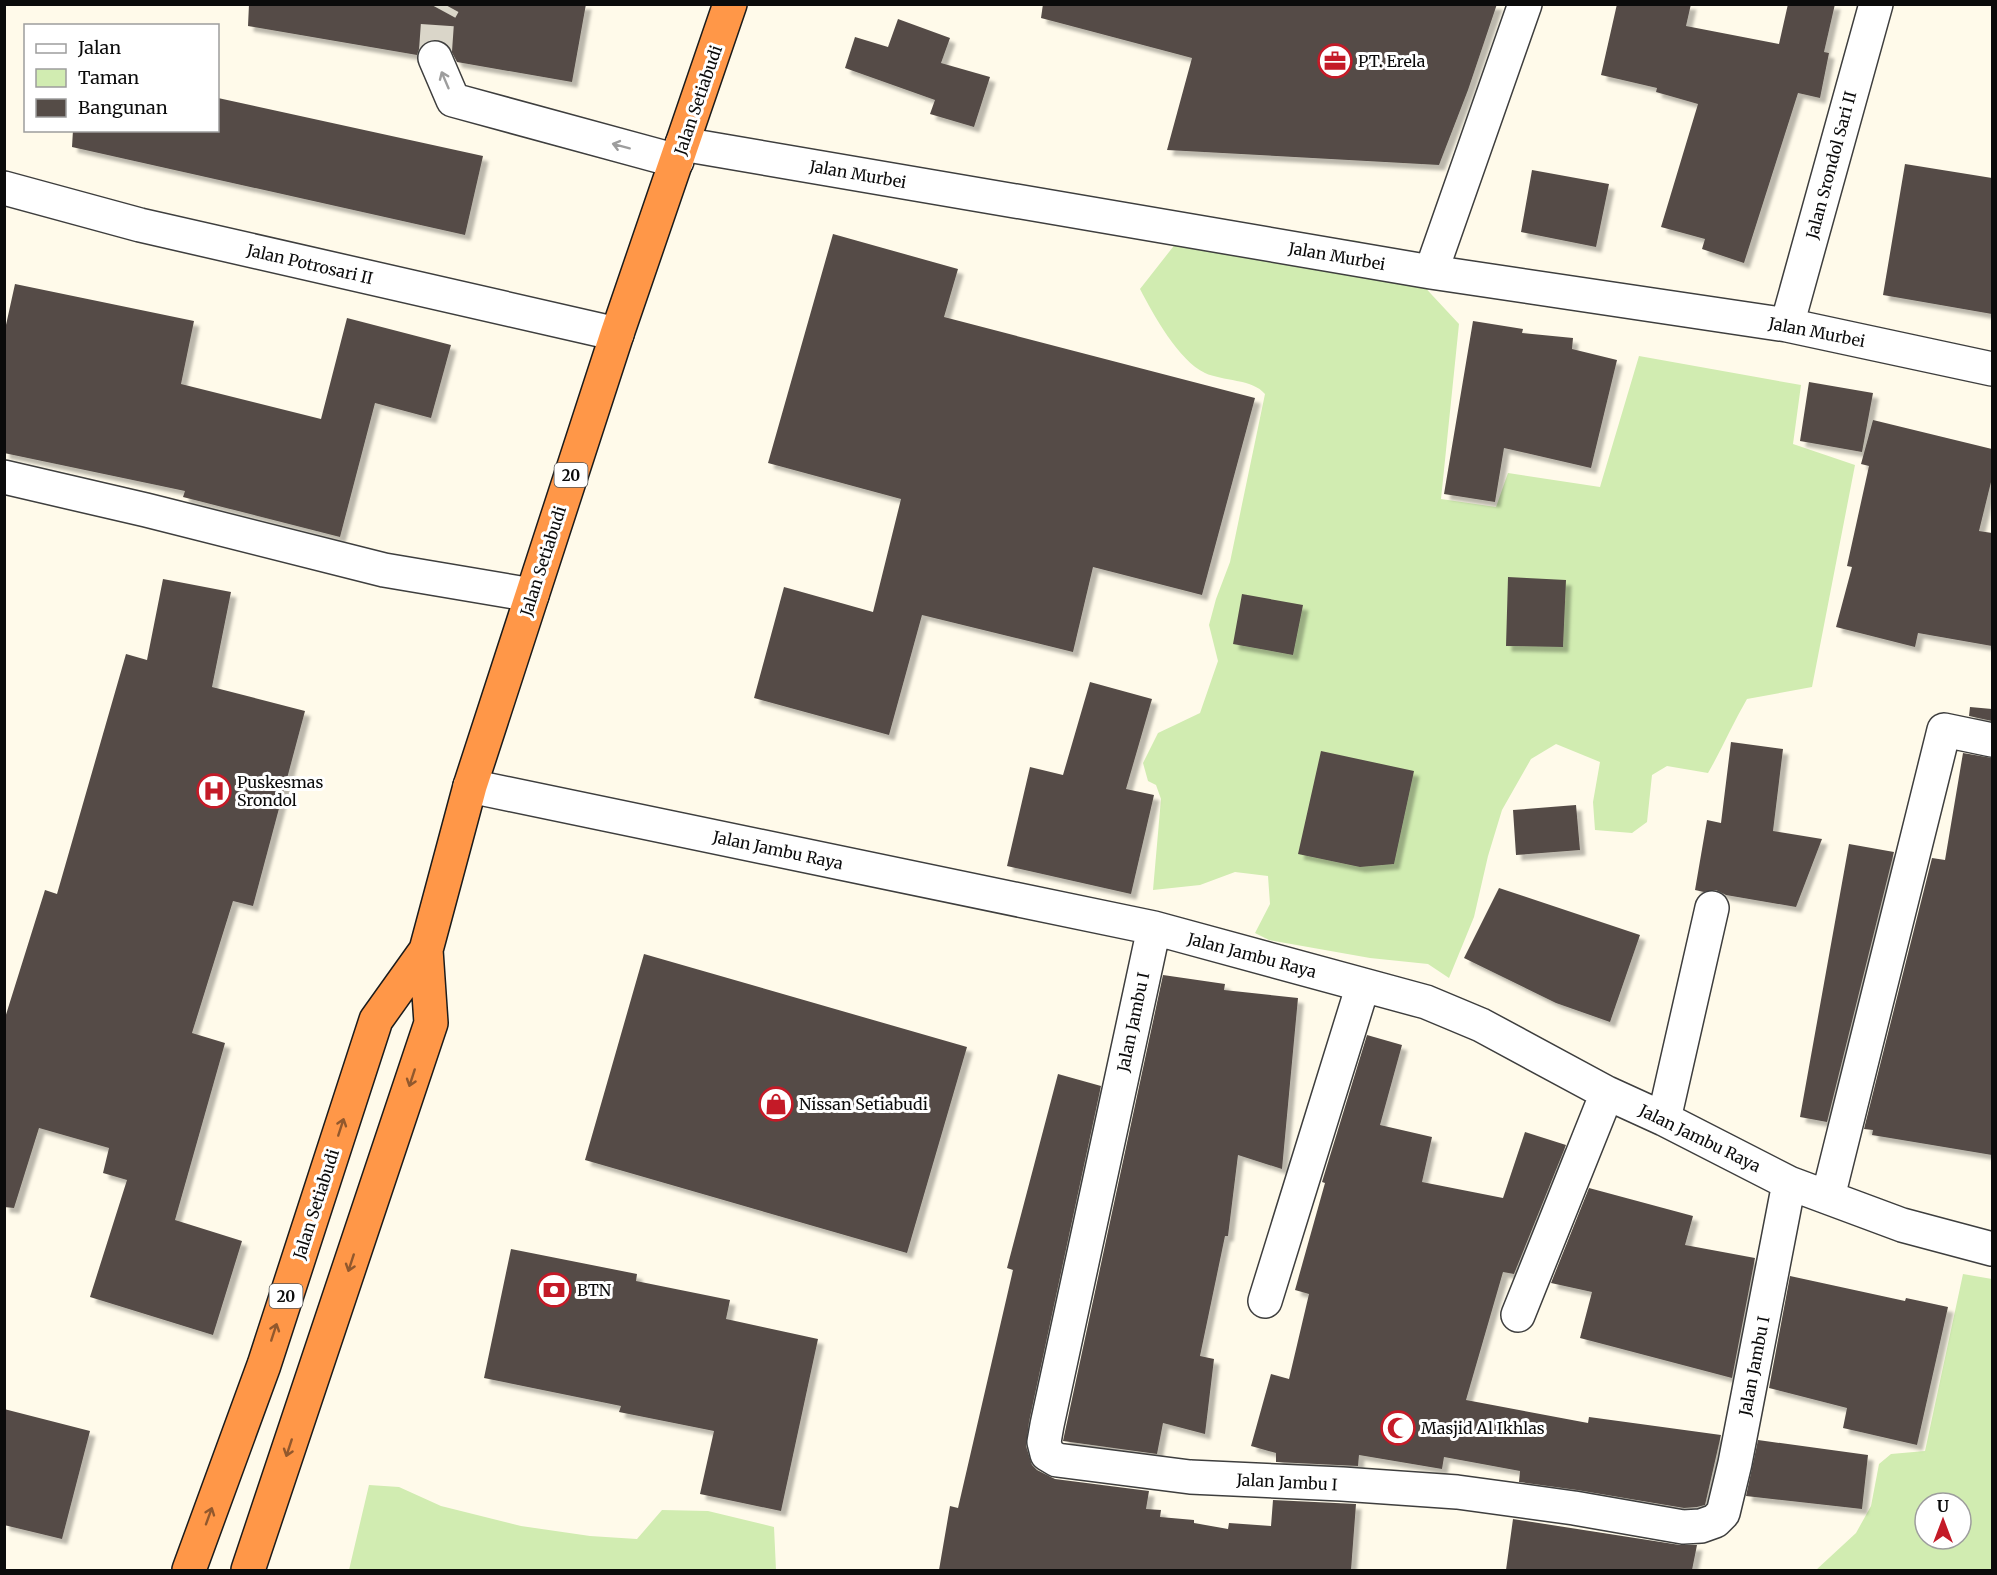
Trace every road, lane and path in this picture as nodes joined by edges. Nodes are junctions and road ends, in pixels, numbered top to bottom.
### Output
1 (730, 4) edge
2 (1525, 4) edge
3 (1876, 4) edge
4 (435, 58) tunnel mouth
5 (679, 152) junction
6 (4, 189) edge
7 (1431, 272) junction
8 (1787, 325) junction
9 (617, 334) junction
10 (1992, 369) edge
11 (4, 477) edge
12 (532, 595) junction
13 (1992, 740) edge
14 (470, 786) junction
15 (1712, 908) dead end
16 (1154, 928) junction
17 (426, 950) junction
18 (1363, 985) junction
19 (1607, 1093) junction
20 (1664, 1119) junction
21 (1789, 1183) junction
22 (1828, 1197) junction
23 (1992, 1249) edge
24 (1265, 1301) dead end
25 (1518, 1315) dead end
26 (189, 1570) edge
27 (248, 1570) edge

1 - 5 highway, Jalan Setiabudi / 20
2 - 7 street
3 - 8 street, Jalan Srondol Sari II
5 -> 4 street, Jalan Murbei
5 - 7 street, Jalan Murbei
5 - 9 highway, Jalan Setiabudi / 20
6 - 9 street, Jalan Potrosari II
7 - 8 street, Jalan Murbei
8 - 10 street, Jalan Murbei
9 - 12 highway, Jalan Setiabudi / 20
11 - 12 street
12 - 14 highway, Jalan Setiabudi / 20
13 - 22 street
14 - 16 street, Jalan Jambu Raya
14 - 17 highway, Jalan Setiabudi / 20
15 - 20 street
16 - 18 street, Jalan Jambu Raya
16 - 21 street, Jalan Jambu I
26 -> 17 highway, Jalan Setiabudi / 20
17 -> 27 highway, Jalan Setiabudi / 20
18 - 19 street, Jalan Jambu Raya
18 - 24 street
19 - 20 street, Jalan Jambu Raya
19 - 25 street
20 - 21 street, Jalan Jambu Raya
21 - 22 street, Jalan Jambu Raya
22 - 23 street, Jalan Jambu Raya

